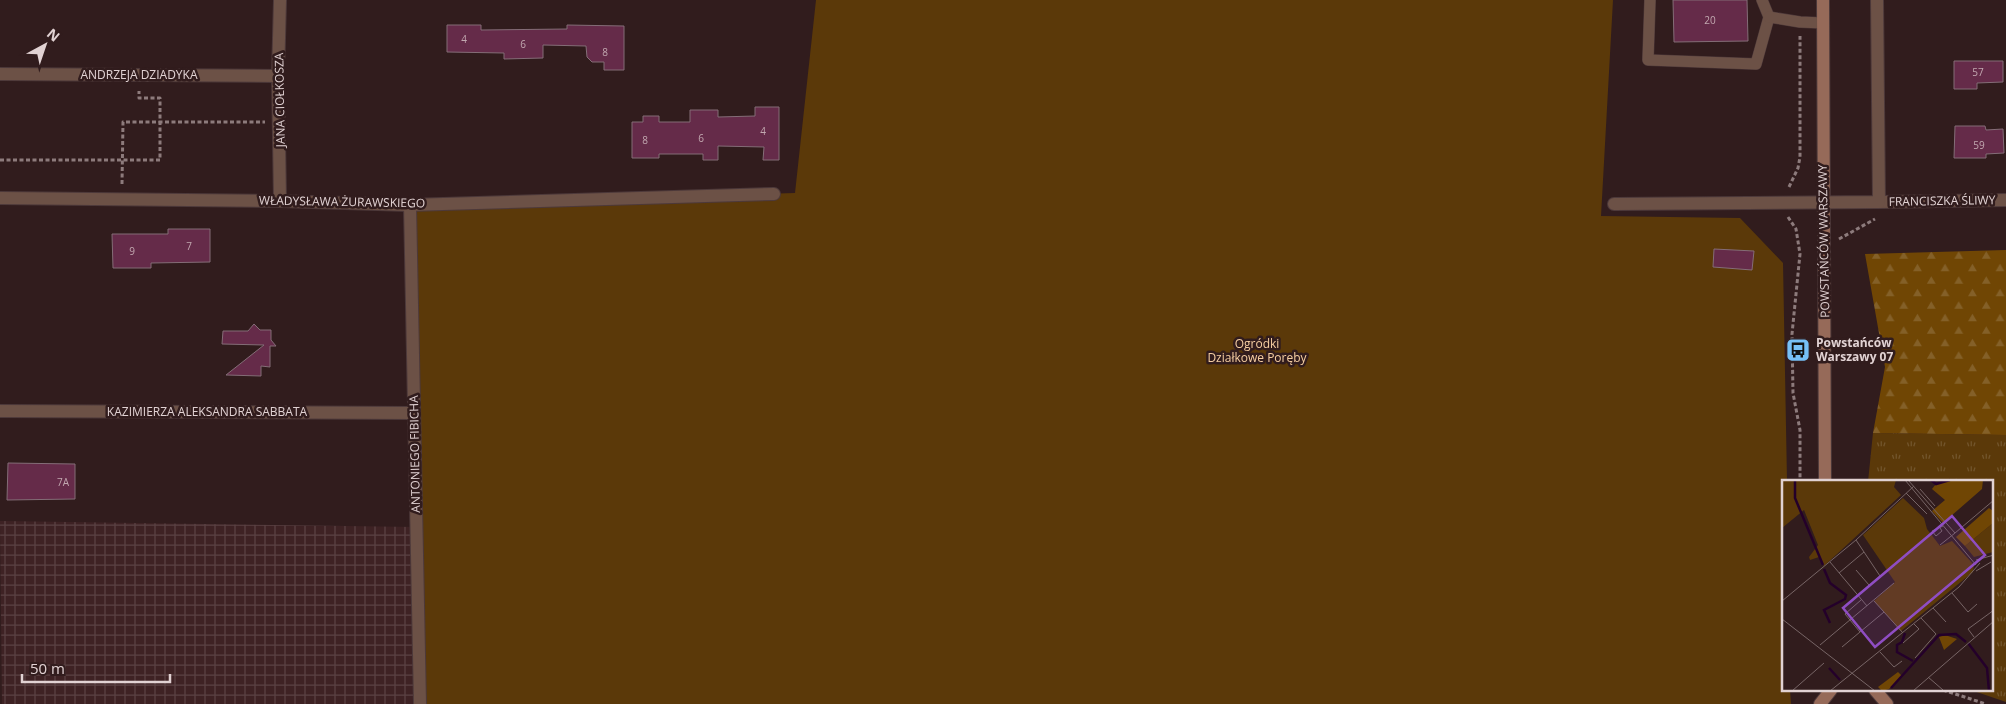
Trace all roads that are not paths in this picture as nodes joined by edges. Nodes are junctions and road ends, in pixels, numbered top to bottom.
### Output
1 (280, 0) edge
2 (1650, 0) edge
3 (1762, 0) edge
4 (1823, 0) edge
5 (1877, 0) edge
6 (1769, 16) junction
7 (1823, 23) junction
8 (0, 74) edge
9 (278, 76) junction
10 (774, 194) dead end
11 (0, 198) edge
12 (280, 200) junction
13 (2006, 200) edge
14 (1882, 202) junction
15 (1824, 203) junction
16 (1614, 204) dead end
17 (410, 205) junction
18 (0, 411) edge
19 (414, 413) junction
20 (1825, 480) edge
21 (1877, 692) edge
22 (420, 704) edge
23 (1887, 704) edge

1 - 9 street, JANA CIOŁKOSZA
2 - 6 lane
3 - 6 lane
4 - 7 street, POWSTAŃCÓW WARSZAWY
5 - 14 street
6 - 7 lane
7 - 15 street, POWSTAŃCÓW WARSZAWY
8 - 9 street, ANDRZEJA DZIADYKA
9 - 12 street, JANA CIOŁKOSZA
10 - 17 street, WŁADYSŁAWA ŻURAWSKIEGO
11 - 12 street, WŁADYSŁAWA ŻURAWSKIEGO
12 - 17 street, WŁADYSŁAWA ŻURAWSKIEGO
13 - 14 street, FRANCISZKA ŚLIWY
14 - 15 street, FRANCISZKA ŚLIWY
15 - 16 street, FRANCISZKA ŚLIWY
15 - 20 street, POWSTAŃCÓW WARSZAWY
17 - 19 street, ANTONIEGO FIBICHA
18 - 19 street, KAZIMIERZA ALEKSANDRA SABBATA
19 - 22 street, ANTONIEGO FIBICHA
21 - 23 street

